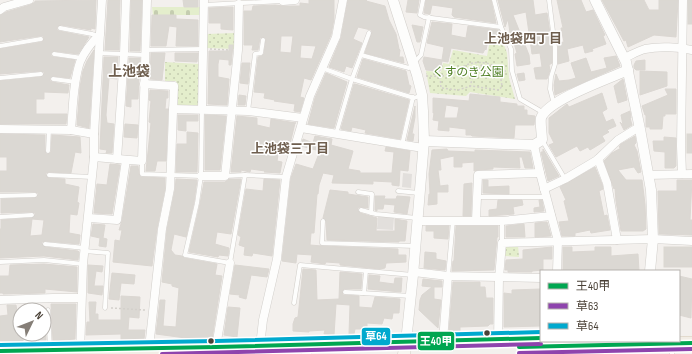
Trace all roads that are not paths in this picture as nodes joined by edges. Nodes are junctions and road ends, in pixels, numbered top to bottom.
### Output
1 (29, 0) edge
2 (102, 0) edge
3 (126, 0) edge
4 (147, 0) edge
5 (295, 0) edge
6 (343, 0) edge
7 (393, 0) edge
8 (423, 0) edge
9 (494, 0) edge
10 (549, 0) edge
11 (595, 0) edge
12 (683, 0) edge
13 (283, 1) edge
14 (204, 2) edge
15 (239, 2) edge
16 (0, 10) edge
17 (430, 17) junction
18 (501, 27) junction
19 (60, 28) dead end
20 (369, 33) dead end
21 (99, 35) junction
22 (41, 39) dead end
23 (263, 40) dead end
24 (0, 46) edge
25 (683, 48) junction
26 (204, 49) junction
27 (692, 50) edge
28 (145, 52) junction
29 (98, 53) junction
30 (54, 54) dead end
31 (124, 54) junction
32 (361, 55) junction
33 (82, 58) junction
34 (624, 58) junction
35 (414, 64) junction
36 (322, 68) junction
37 (628, 70) junction
38 (41, 74) dead end
39 (0, 78) edge
40 (53, 79) dead end
41 (352, 79) junction
42 (76, 82) junction
43 (144, 84) junction
44 (418, 96) junction
45 (554, 104) junction
46 (173, 109) junction
47 (202, 109) junction
48 (232, 110) junction
49 (248, 111) junction
50 (544, 113) junction
51 (303, 118) junction
52 (639, 127) junction
53 (301, 128) junction
54 (0, 129) edge
55 (49, 130) junction
56 (70, 130) junction
57 (94, 134) junction
58 (336, 135) junction
59 (538, 143) junction
60 (402, 145) junction
61 (423, 145) junction
62 (48, 151) dead end
63 (94, 157) junction
64 (121, 159) junction
65 (598, 159) junction
66 (142, 161) junction
67 (540, 173) junction
68 (682, 174) junction
69 (692, 174) edge
70 (49, 175) dead end
71 (171, 175) junction
72 (245, 175) junction
73 (648, 175) junction
74 (201, 176) junction
75 (225, 176) junction
76 (92, 177) junction
77 (286, 177) junction
78 (565, 179) junction
79 (398, 190) dead end
80 (358, 192) dead end
81 (419, 193) junction
82 (545, 193) junction
83 (0, 196) edge
84 (35, 196) dead end
85 (477, 197) junction
86 (361, 210) dead end
87 (371, 213) junction
88 (32, 215) dead end
89 (551, 216) junction
90 (0, 217) edge
91 (89, 218) junction
92 (417, 219) junction
93 (453, 220) junction
94 (476, 220) junction
95 (323, 221) dead end
96 (502, 221) junction
97 (653, 239) junction
98 (617, 240) junction
99 (558, 241) junction
100 (692, 241) edge
101 (502, 243) junction
102 (45, 244) dead end
103 (415, 246) junction
104 (85, 250) junction
105 (0, 262) edge
106 (230, 263) junction
107 (83, 264) junction
108 (557, 270) edge
109 (650, 270) edge
110 (366, 271) junction
111 (413, 274) junction
112 (448, 276) junction
113 (499, 278) junction
114 (540, 278) edge
115 (345, 292) dead end
116 (364, 293) junction
117 (411, 296) junction
118 (81, 298) junction
119 (0, 300) edge
120 (294, 303) dead end
121 (105, 308) road end
122 (692, 335) edge
123 (540, 338) edge
124 (498, 340) junction
125 (444, 341) junction
126 (680, 341) edge
127 (50, 342) edge
128 (692, 343) edge
129 (674, 344) edge
130 (628, 346) edge
131 (216, 347) junction
132 (149, 348) junction
133 (405, 349) edge
134 (50, 350) junction
135 (552, 350) edge
136 (0, 351) edge
137 (80, 352) edge
138 (262, 352) edge
139 (306, 354) edge

1 - 16 street
2 - 21 street
3 - 31 street
4 - 28 street
5 - 13 street
6 - 36 street
7 - 35 street
8 - 17 lane
9 - 18 lane
10 - 45 lane
11 - 34 street
12 - 25 street
13 - 15 lane
14 - 15 lane
14 - 26 street
15 - 48 street
17 - 18 lane
17 - 35 lane
18 - 50 lane
19 - 21 lane
20 - 32 lane
21 - 29 street
21 - 33 street
22 - 24 lane
23 - 49 lane
25 - 27 street
25 - 34 street
25 - 68 street
26 - 28 lane
26 - 47 street
28 - 31 lane
28 - 43 street
29 - 31 lane
29 - 57 street
30 - 33 lane
31 - 64 street
32 - 35 lane
32 - 41 lane
33 - 42 street
34 - 37 street
35 - 44 street
36 - 41 lane
36 - 51 street
37 - 45 street
37 - 52 street
38 - 39 lane
40 - 42 lane
41 - 44 lane
41 - 58 lane
42 - 56 street
43 - 46 street
43 - 66 street
44 - 60 lane
44 - 61 street
45 - 50 street
46 - 47 street
46 - 71 street
47 - 48 street
47 - 74 lane
48 - 49 street
48 - 75 street
49 - 51 street
50 - 59 street
51 - 53 street
52 - 65 street
52 - 73 street
53 - 58 street
53 - 77 street
54 - 55 street
55 - 56 street
55 - 62 lane
56 - 57 street
57 - 63 street
58 - 60 street
59 - 61 street
59 - 67 street
59 - 78 lane
60 - 61 street
61 - 81 street
63 - 64 street
63 - 76 street
64 - 66 street
64 - 91 street
65 - 78 street
65 - 98 street
66 - 71 lane
67 - 82 street
67 - 85 street
68 - 69 street
68 - 73 street
70 - 76 lane
71 - 74 lane
71 - 132 street
72 - 75 lane
72 - 77 lane
72 - 106 lane
73 - 97 street
74 - 75 street
74 - 106 lane
76 - 91 street
77 - 138 street
78 - 82 street
79 - 81 lane
80 - 87 lane
81 - 92 street
82 - 85 lane
82 - 89 street
83 - 84 lane
85 - 94 street
86 - 87 lane
87 - 92 lane
88 - 90 lane
89 - 96 street
89 - 99 street
91 - 104 street
92 - 93 street
92 - 103 street
93 - 94 street
93 - 112 lane
94 - 96 street
95 - 103 lane
96 - 101 lane
97 - 98 street
97 - 100 street
97 - 109 street
98 - 99 street
99 - 101 street
99 - 108 street
101 - 113 street
102 - 104 lane
103 - 111 street
104 - 107 street
104 - 121 lane
105 - 107 lane
106 - 131 street
107 - 118 street
110 - 111 lane
110 - 116 lane
110 - 120 lane
111 - 112 street
111 - 117 street
112 - 113 street
112 - 125 street
113 - 114 street
113 - 124 street
115 - 116 lane
116 - 117 lane
117 - 133 street
118 - 119 street
118 - 137 street
122 - 126 main road
123 - 124 main road
124 - 125 main road
125 - 133 main road
127 - 134 lane
128 - 129 main road
129 - 130 main road
130 - 135 main road
131 - 132 main road
131 - 138 main road
132 - 137 main road
133 - 135 main road
133 - 138 main road
133 - 139 main road
134 - 136 main road
134 - 137 main road
138 - 139 main road

